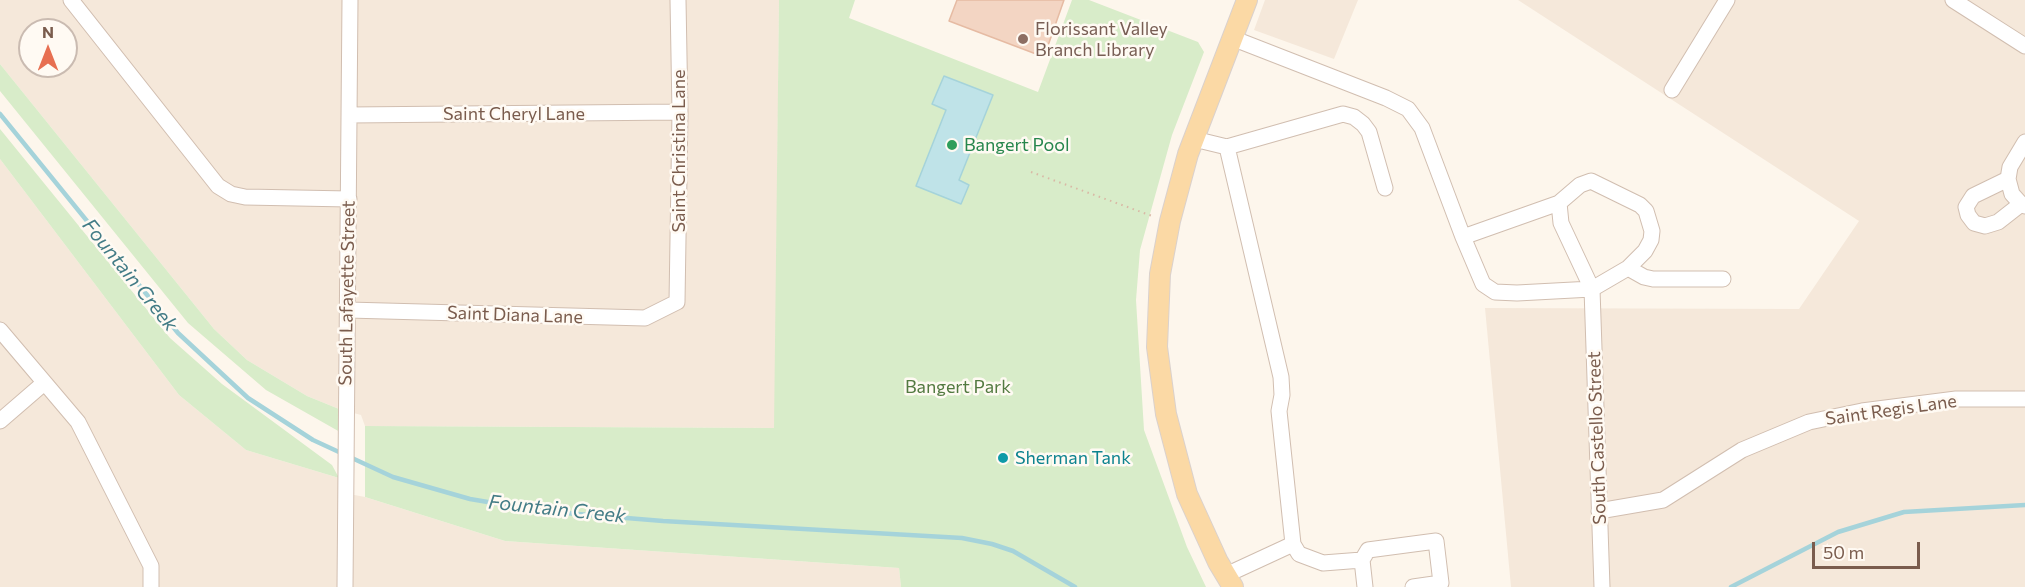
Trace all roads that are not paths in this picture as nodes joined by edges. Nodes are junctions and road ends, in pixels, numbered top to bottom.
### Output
1 (350, 0) edge
2 (678, 0) edge
3 (1247, 0) edge
4 (1727, 0) edge
5 (1953, 0) edge
6 (77, 2) edge
7 (1232, 38) junction
8 (2025, 46) edge
9 (1672, 90) dead end
10 (680, 112) junction
11 (348, 115) junction
12 (1194, 140) junction
13 (2025, 142) edge
14 (1227, 147) junction
15 (1385, 188) dead end
16 (2016, 195) edge
17 (349, 199) junction
18 (1559, 203) junction
19 (1463, 237) junction
20 (1628, 268) junction
21 (1723, 279) dead end
22 (1592, 290) junction
23 (677, 302) joint
24 (348, 310) junction
25 (0, 330) edge
26 (44, 383) junction
27 (2025, 399) edge
28 (0, 421) edge
29 (1599, 511) junction
30 (1293, 544) junction
31 (1362, 560) junction
32 (1230, 581) edge
33 (151, 587) edge
34 (345, 587) edge
35 (1365, 587) edge
36 (1413, 587) edge
37 (1602, 587) edge

1 - 11 street, South Lafayette Street
2 - 10 street, Saint Christina Lane
3 - 7 main road
4 - 9 street
5 - 8 street
6 - 17 street
7 - 12 main road
7 - 19 street
10 - 11 street, Saint Cheryl Lane
10 - 23 street, Saint Christina Lane
11 - 17 street, South Lafayette Street
12 - 14 street
12 - 32 main road
13 - 16 street
14 - 15 street
14 - 30 street
17 - 24 street, South Lafayette Street
18 - 19 street
18 - 20 street
18 - 22 street
19 - 22 street
20 - 21 street
20 - 22 street
22 - 29 street, South Castello Street
23 - 24 street, Saint Diana Lane
24 - 34 street, South Lafayette Street
25 - 26 street
26 - 28 street
26 - 33 street
27 - 29 street, Saint Regis Lane
29 - 37 street, South Castello Street
30 - 31 street
30 - 32 street
31 - 35 street
31 - 36 street

